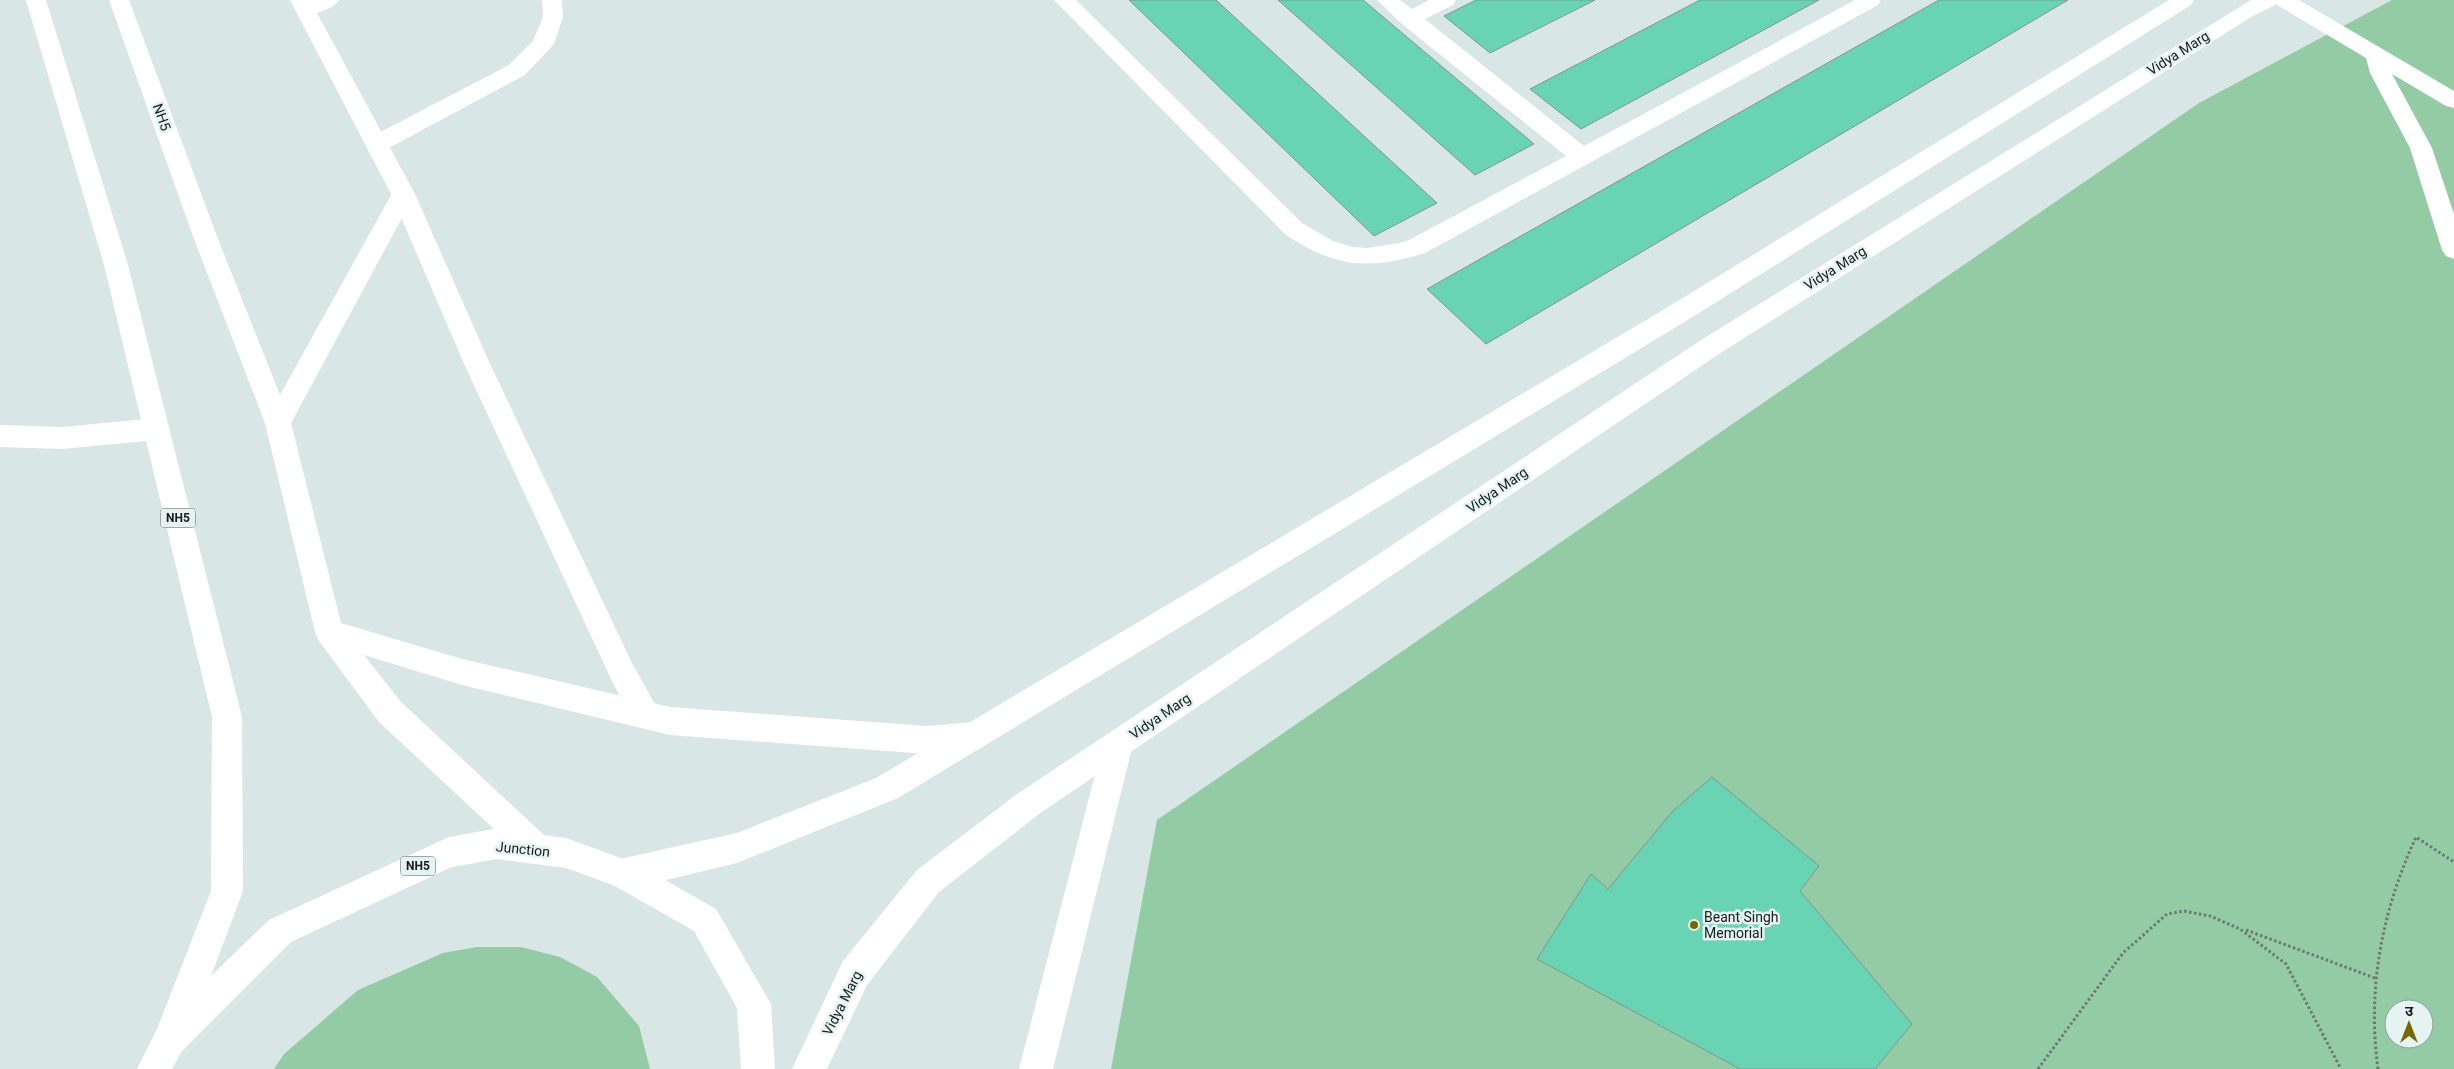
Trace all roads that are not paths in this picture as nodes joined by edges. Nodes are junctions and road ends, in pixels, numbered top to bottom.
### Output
1 (36, 0) edge
2 (119, 0) edge
3 (329, 0) edge
4 (552, 0) edge
5 (1064, 0) edge
6 (1387, 0) edge
7 (1446, 0) edge
8 (1871, 0) edge
9 (2184, 0) edge
10 (2268, 0) edge
11 (2284, 0) edge
12 (302, 4) edge
13 (1409, 19) junction
14 (2376, 54) junction
15 (2454, 100) edge
16 (377, 144) junction
17 (1583, 157) junction
18 (403, 194) junction
19 (2454, 250) edge
20 (278, 423) junction
21 (157, 429) junction
22 (0, 436) edge
23 (329, 632) junction
24 (646, 715) junction
25 (974, 736) junction
26 (1118, 744) junction
27 (538, 850) junction
28 (624, 874) junction
29 (170, 1039) junction
30 (154, 1069) edge
31 (758, 1069) edge
32 (810, 1069) edge
33 (1036, 1069) edge

1 - 21 main road, NH5
2 - 20 main road, NH5 / NH5
3 - 12 main road
4 - 16 main road
5 - 17 main road
6 - 13 main road
7 - 13 main road
8 - 17 main road
9 - 25 main road
10 - 26 main road, Vidya Marg
11 - 14 main road
12 - 16 main road
13 - 17 main road
14 - 15 main road
14 - 19 main road
16 - 18 main road
18 - 20 main road
18 - 24 main road
20 - 23 main road, NH5 / NH5
21 - 22 main road
21 - 29 main road, NH5
23 - 24 main road
23 - 27 main road, NH5 / NH5
24 - 25 main road
25 - 28 main road
26 - 32 main road, Vidya Marg
26 - 33 main road
27 - 28 main road, Junction / NH5
27 - 29 main road, Junction / NH5
28 - 31 main road, Junction / NH5
29 - 30 main road, Junction / NH5

